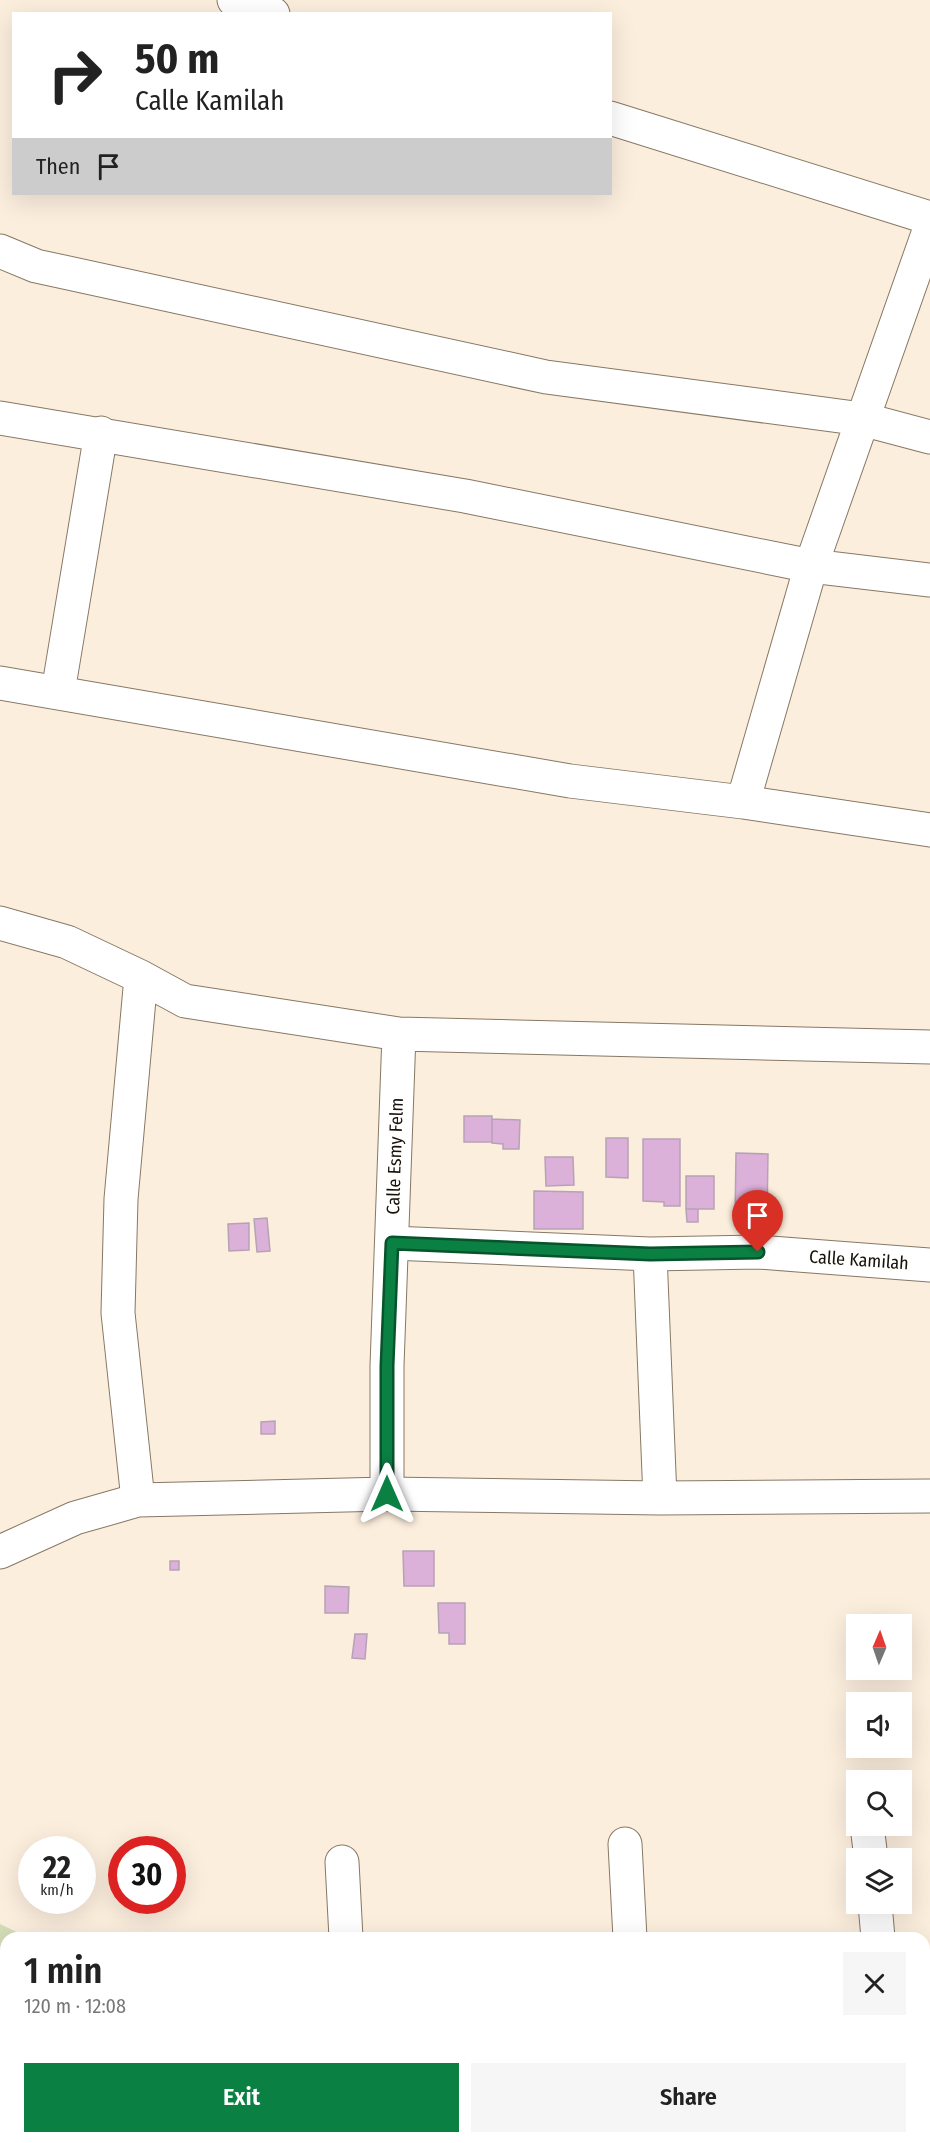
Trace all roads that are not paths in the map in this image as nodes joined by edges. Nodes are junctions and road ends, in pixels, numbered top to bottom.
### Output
1 (234, 0) edge
2 (267, 12) edge
3 (612, 119) edge
4 (930, 218) edge
5 (930, 228) edge
6 (0, 251) edge
7 (0, 418) edge
8 (862, 419) junction
9 (101, 433) junction
10 (930, 437) edge
11 (811, 566) junction
12 (930, 580) edge
13 (0, 683) edge
14 (58, 692) junction
15 (743, 802) junction
16 (930, 830) edge
17 (0, 923) edge
18 (141, 977) junction
19 (399, 1034) junction
20 (930, 1047) edge
21 (392, 1243) junction
22 (650, 1254) junction
23 (930, 1265) edge
24 (387, 1494) junction
25 (930, 1496) edge
26 (660, 1498) junction
27 (138, 1500) junction
28 (0, 1552) edge
29 (625, 1844) dead end
30 (342, 1863) dead end
31 (876, 1914) edge
32 (346, 1932) edge
33 (622, 1932) edge
34 (877, 1932) edge

1 - 2 street
3 - 4 street
5 - 8 street
6 - 8 street
7 - 9 street
8 - 10 street
8 - 11 street
9 - 11 street
9 - 14 street
11 - 12 street
11 - 15 street
13 - 14 street
14 - 15 street
15 - 16 street
17 - 18 street
18 - 19 street
18 - 27 street
19 - 20 street
19 - 21 street, Calle Esmy Felm
21 - 22 street, Calle Kamilah
21 - 24 street, Calle Esmy Felm
22 - 23 street, Calle Kamilah
22 - 26 street
24 - 26 street
24 - 27 street
25 - 26 street
27 - 28 street
29 - 33 street
30 - 32 street
31 - 34 street

